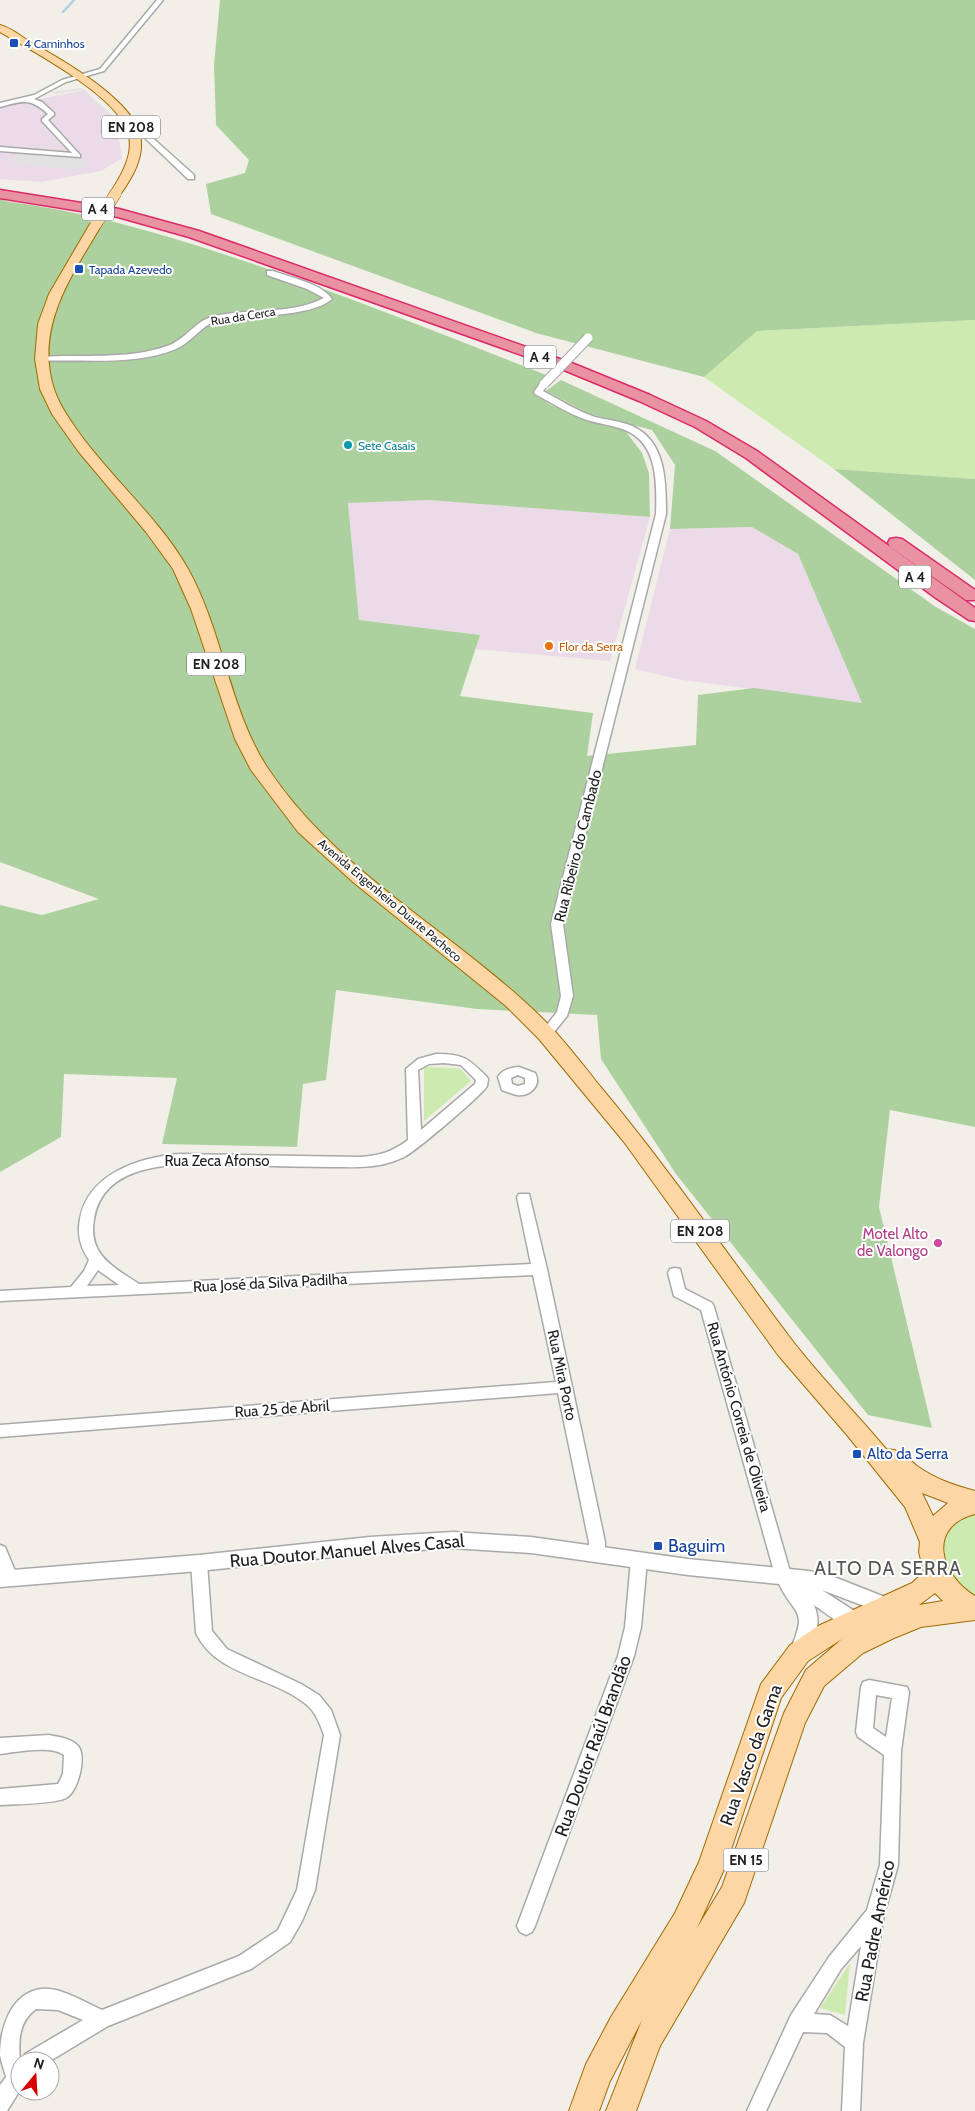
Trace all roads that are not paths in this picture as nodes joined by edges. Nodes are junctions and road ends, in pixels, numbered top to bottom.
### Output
1 (160, 0) edge
2 (0, 28) edge
3 (80, 77) junction
4 (28, 99) junction
5 (0, 105) edge
6 (126, 117) junction
7 (0, 149) edge
8 (192, 177) dead end
9 (0, 186) edge
10 (0, 194) edge
11 (270, 273) dead end
12 (588, 338) dead end
13 (42, 359) junction
14 (975, 598) edge
15 (975, 616) edge
16 (546, 1034) junction
17 (504, 1084) dead end
18 (481, 1086) junction
19 (415, 1142) junction
20 (524, 1197) dead end
21 (95, 1261) junction
22 (540, 1269) junction
23 (675, 1273) dead end
24 (138, 1290) junction
25 (74, 1293) junction
26 (0, 1296) edge
27 (565, 1387) junction
28 (855, 1428) junction
29 (0, 1431) edge
30 (975, 1502) edge
31 (932, 1541) junction
32 (0, 1552) edge
33 (597, 1554) junction
34 (639, 1560) junction
35 (199, 1563) junction
36 (783, 1575) junction
37 (937, 1575) junction
38 (5, 1578) edge
39 (853, 1595) junction
40 (975, 1609) edge
41 (886, 1619) junction
42 (854, 1621) junction
43 (799, 1652) junction
44 (803, 1700) junction
45 (0, 1746) edge
46 (893, 1750) dead end
47 (0, 1797) edge
48 (875, 1915) junction
49 (526, 1926) dead end
50 (102, 2020) junction
51 (798, 2022) junction
52 (854, 2043) junction
53 (49, 2051) edge
54 (10, 2056) edge
55 (10, 2089) edge
56 (0, 2106) edge
57 (584, 2111) edge
58 (621, 2111) edge
59 (756, 2111) edge
60 (852, 2111) edge

1 - 3 street
2 - 3 main road, Avenida Engenheiro Duarte Pacheco / EN 208
3 - 4 street
3 - 6 main road, Avenida Engenheiro Duarte Pacheco / EN 208
4 - 5 street
4 - 7 street
6 - 8 street, Avenida Engenheiro Duarte Pacheco
6 - 13 main road, Avenida Engenheiro Duarte Pacheco / EN 208, bridge
9 - 14 highway, A 4
10 - 15 highway, A 4
11 - 13 street, Rua da Cerca
12 - 16 street, Rua Ribeiro do Cambado, bridge
13 - 16 main road, Avenida Engenheiro Duarte Pacheco / EN 208
16 - 28 main road, EN 208
17 - 18 street
18 - 19 street, Rua Zeca Afonso
18 - 19 street
19 - 21 street, Rua Zeca Afonso
20 - 22 street, Rua Mira Porto
21 - 24 street, Rua Zeca Afonso
21 - 25 street
22 - 24 street, Rua José da Silva Padilha
22 - 27 street, Rua Mira Porto
23 - 36 street, Rua António Correia de Oliveira
24 - 25 street, Rua José da Silva Padilha
25 - 26 street, Rua José da Silva Padilha
27 - 29 street, Rua 25 de Abril
27 - 33 street, Rua Mira Porto
28 - 30 main road, EN 208
28 - 31 main road, EN 208
30 - 31 main road
31 - 37 main road
32 - 38 street
33 - 34 street, Rua Doutor Manuel Alves Casal
33 - 35 street, Rua Doutor Manuel Alves Casal
34 - 36 street, Rua Doutor Manuel Alves Casal
34 - 49 street, Rua Doutor Raúl Brandão
35 - 38 street, Rua Doutor Manuel Alves Casal
35 - 50 street
36 - 39 street, Rua Doutor Manuel Alves Casal
36 - 42 street, Rua Doutor Manuel Alves Casal
36 - 43 street
37 - 40 main road
37 - 41 main road, Rua Vasco da Gama / EN 15
39 - 41 street, Rua Doutor Manuel Alves Casal
39 - 42 street
40 - 41 main road, Rua Vasco da Gama / EN 15
41 - 42 main road, Rua Vasco da Gama / EN 15
41 - 44 main road, Rua Vasco da Gama / EN 15
42 - 43 main road, Rua Vasco da Gama / EN 15
42 - 44 street
43 - 57 main road, Rua Vasco da Gama / EN 15
44 - 58 main road, Rua Vasco da Gama / EN 15
45 - 47 street
46 - 48 street, Rua Padre Américo
48 - 51 street
48 - 52 street, Rua Padre Américo
50 - 53 street
50 - 54 street
51 - 52 street
51 - 59 street
52 - 60 street, Rua Padre Américo
55 - 56 street

